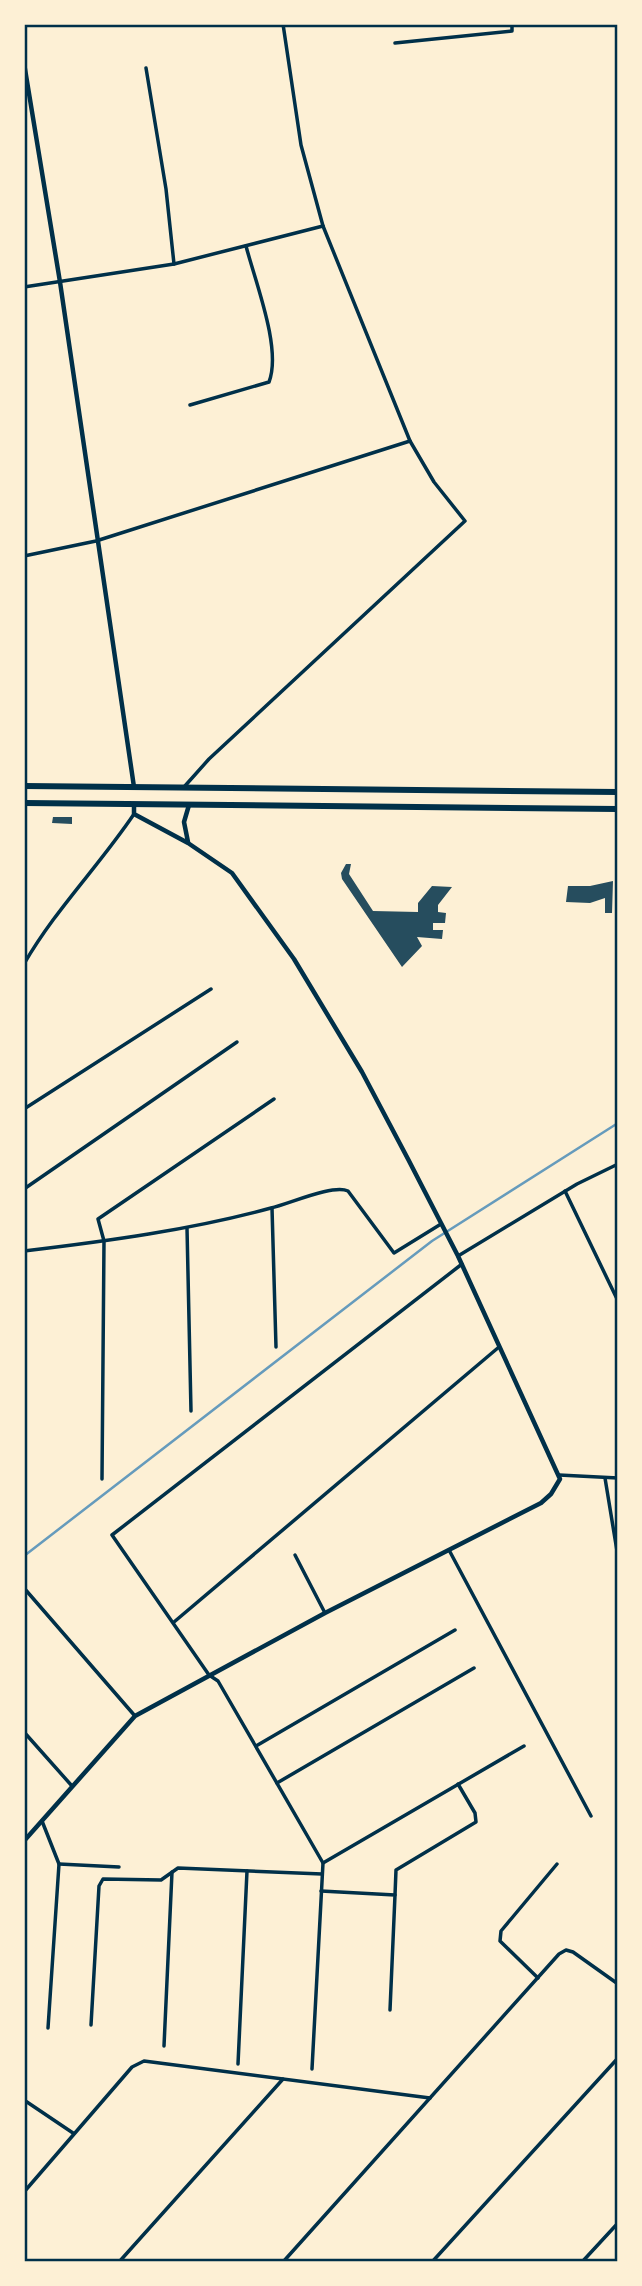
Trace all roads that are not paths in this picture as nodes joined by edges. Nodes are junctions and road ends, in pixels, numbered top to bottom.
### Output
1 (283, 24) edge
2 (512, 24) edge
3 (396, 43) dead end
4 (24, 63) edge
5 (146, 68) dead end
6 (323, 226) junction
7 (246, 246) junction
8 (174, 264) junction
9 (60, 282) junction
10 (24, 287) edge
11 (190, 405) dead end
12 (410, 441) junction
13 (96, 541) junction
14 (24, 556) edge
15 (24, 786) edge
16 (134, 788) junction
17 (183, 788) junction
18 (452, 791) junction
19 (618, 792) edge
20 (24, 803) edge
21 (134, 804) junction
22 (189, 805) junction
23 (452, 807) junction
24 (618, 809) edge
25 (134, 814) junction
26 (188, 843) junction
27 (24, 964) edge
28 (211, 989) dead end
29 (237, 1042) dead end
30 (274, 1099) dead end
31 (24, 1109) edge
32 (618, 1164) edge
33 (24, 1189) edge
34 (565, 1191) junction
35 (272, 1208) junction
36 (441, 1224) junction
37 (187, 1228) junction
38 (104, 1241) junction
39 (24, 1251) edge
40 (458, 1256) junction
41 (461, 1264) junction
42 (618, 1301) edge
43 (276, 1347) dead end
44 (499, 1347) junction
45 (191, 1411) dead end
46 (559, 1475) junction
47 (605, 1478) junction
48 (618, 1478) edge
49 (102, 1479) dead end
50 (449, 1550) junction
51 (295, 1555) dead end
52 (618, 1557) edge
53 (24, 1588) edge
54 (26, 1596) edge
55 (326, 1614) junction
56 (174, 1622) junction
57 (455, 1630) dead end
58 (474, 1668) dead end
59 (209, 1675) junction
60 (135, 1716) junction
61 (24, 1732) edge
62 (256, 1746) junction
63 (524, 1746) dead end
64 (277, 1783) junction
65 (458, 1784) junction
66 (72, 1786) junction
67 (591, 1816) dead end
68 (42, 1821) junction
69 (24, 1841) edge
70 (323, 1863) junction
71 (60, 1864) junction
72 (556, 1864) dead end
73 (119, 1867) dead end
74 (247, 1871) junction
75 (172, 1872) junction
76 (322, 1874) junction
77 (321, 1891) junction
78 (395, 1895) junction
79 (538, 1978) junction
80 (618, 1984) edge
81 (390, 2010) dead end
82 (91, 2025) dead end
83 (48, 2028) dead end
84 (164, 2046) dead end
85 (618, 2058) edge
86 (237, 2064) dead end
87 (312, 2069) dead end
88 (284, 2079) junction
89 (430, 2098) junction
90 (24, 2100) edge
91 (73, 2133) junction
92 (24, 2192) edge
93 (618, 2223) edge
94 (118, 2262) edge
95 (283, 2262) edge
96 (432, 2262) edge
97 (582, 2262) edge

1 - 6 street
2 - 3 street
4 - 9 street
5 - 8 street
6 - 7 street
6 - 12 street
7 - 8 street
7 - 11 street
8 - 9 street
9 - 10 street
9 - 13 street
12 - 13 street
12 - 17 street
13 - 14 street
13 - 16 street
15 - 16 highway
16 - 17 highway
16 - 21 highway
17 - 18 highway
18 - 19 highway
18 - 23 highway
20 - 21 highway
21 - 22 highway
21 - 25 street
22 - 23 highway
22 - 26 street
23 - 24 highway
25 - 26 street
25 - 27 street
26 - 36 street
28 - 31 street
29 - 33 street
30 - 38 street
32 - 34 street
34 - 40 street
34 - 42 street
35 - 36 street
35 - 37 street
35 - 43 street
36 - 40 street
37 - 38 street
37 - 45 street
38 - 39 street
38 - 49 street
40 - 41 street
41 - 44 street
41 - 56 street
44 - 46 street
44 - 56 street
46 - 47 street
46 - 50 street
47 - 48 street
47 - 52 street
50 - 55 street
50 - 67 street
51 - 55 street
53 - 54 street
54 - 60 street
55 - 59 street
56 - 59 street
57 - 62 street
58 - 64 street
59 - 60 street
59 - 62 street
60 - 66 street
61 - 66 street
62 - 64 street
63 - 65 street
64 - 70 street
65 - 70 street
65 - 78 street
66 - 68 street
68 - 69 street
68 - 71 street
70 - 76 street
71 - 73 street
71 - 83 street
72 - 79 street
74 - 75 street
74 - 76 street
74 - 86 street
75 - 82 street
75 - 84 street
76 - 77 street
77 - 78 street
77 - 87 street
78 - 81 street
79 - 80 street
79 - 89 street
85 - 96 street
88 - 89 street
88 - 91 street
88 - 94 street
89 - 95 street
90 - 91 street
91 - 92 street
93 - 97 street

